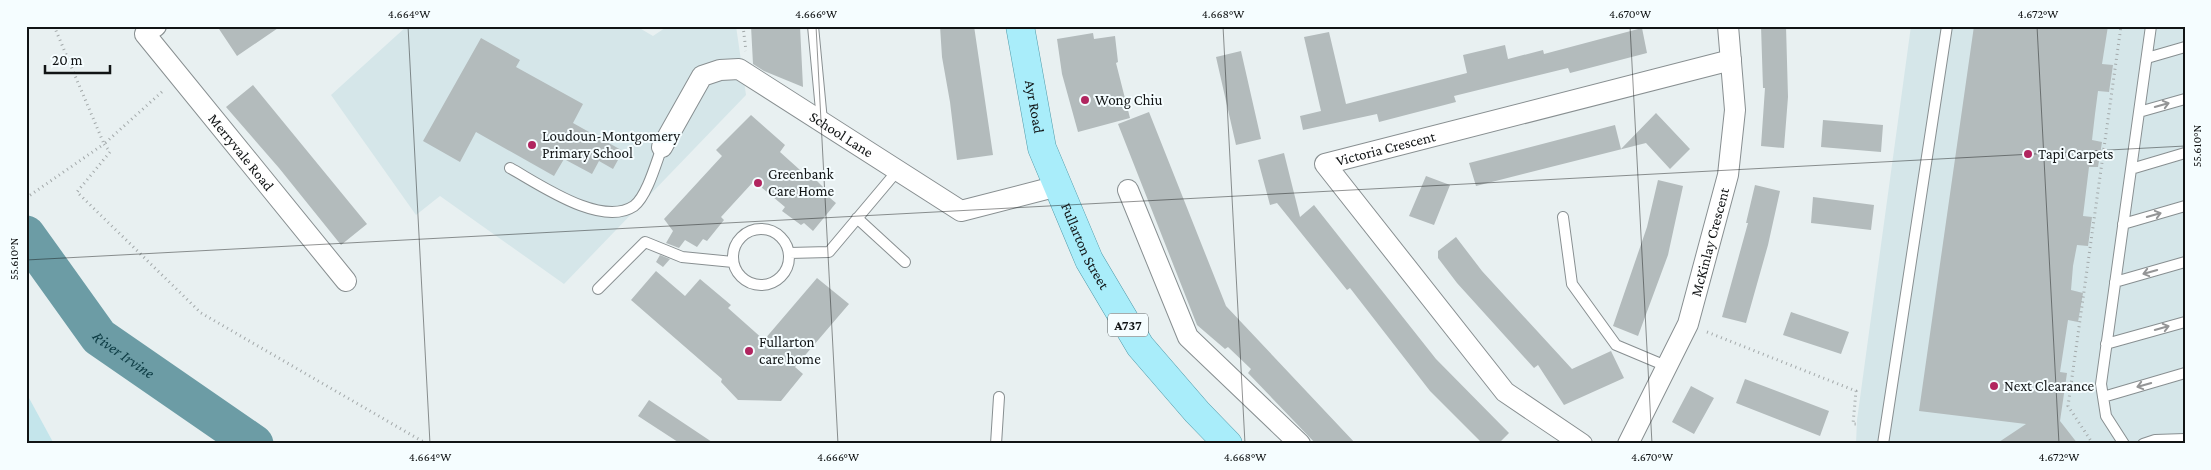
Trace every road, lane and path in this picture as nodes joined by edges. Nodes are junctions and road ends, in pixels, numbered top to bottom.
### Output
1 (54, 26) edge
2 (156, 26) edge
3 (812, 26) edge
4 (1020, 26) edge
5 (1728, 26) edge
6 (1947, 26) edge
7 (2120, 26) edge
8 (2151, 26) edge
9 (2185, 47) edge
10 (2147, 58) junction
11 (1731, 60) junction
12 (180, 76) junction
13 (2185, 99) edge
14 (2139, 112) junction
15 (822, 121) junction
16 (104, 144) junction
17 (662, 147) joint
18 (2185, 153) edge
19 (510, 168) dead end
20 (2131, 169) junction
21 (898, 170) junction
22 (1058, 186) junction
23 (1128, 190) dead end
24 (26, 198) edge
25 (2185, 206) edge
26 (1563, 217) dead end
27 (857, 218) junction
28 (2123, 224) junction
29 (789, 253) junction
30 (733, 262) junction
31 (905, 262) dead end
32 (2185, 262) edge
33 (346, 280) dead end
34 (2115, 282) junction
35 (598, 289) dead end
36 (2185, 322) edge
37 (1688, 324) junction
38 (2106, 344) junction
39 (1666, 366) junction
40 (2185, 373) edge
41 (999, 397) dead end
42 (2103, 398) junction
43 (1857, 424) dead end
44 (2185, 439) edge
45 (427, 444) edge
46 (996, 444) edge
47 (1228, 444) edge
48 (1300, 444) edge
49 (1582, 444) edge
50 (1628, 444) edge
51 (1884, 444) edge
52 (2093, 444) edge
53 (2124, 444) edge
54 (2143, 444) edge

1 - 16 path
2 - 12 street, Merryvale Road
3 - 15 lane
4 - 22 main road, Ayr Road / A737
5 - 11 street, McKinlay Crescent
6 - 51 lane
7 - 52 path
8 - 10 lane
9 - 10 lane
10 - 14 lane
11 - 37 street, McKinlay Crescent
11 - 49 street, Victoria Crescent
12 - 16 path
12 - 33 street, Merryvale Road
14 -> 13 lane
14 - 20 lane
15 - 17 street, School Lane
15 - 21 street, School Lane
16 - 24 path
16 - 45 path
17 - 19 lane
18 - 20 lane
20 - 28 lane
21 - 22 street, School Lane
21 - 27 lane
22 - 47 main road, Fullarton Street / A737
23 - 48 street
28 -> 25 lane
26 - 39 lane
27 - 29 lane
27 - 31 lane
28 - 34 lane
29 - 30 lane
29 - 30 lane
30 - 35 lane
32 -> 34 lane
34 - 38 lane
38 -> 36 lane
37 - 39 street, McKinlay Crescent
37 - 43 path
38 - 42 lane
39 - 50 street, McKinlay Crescent
40 -> 42 lane
41 - 46 lane
42 - 53 lane
44 - 54 lane

